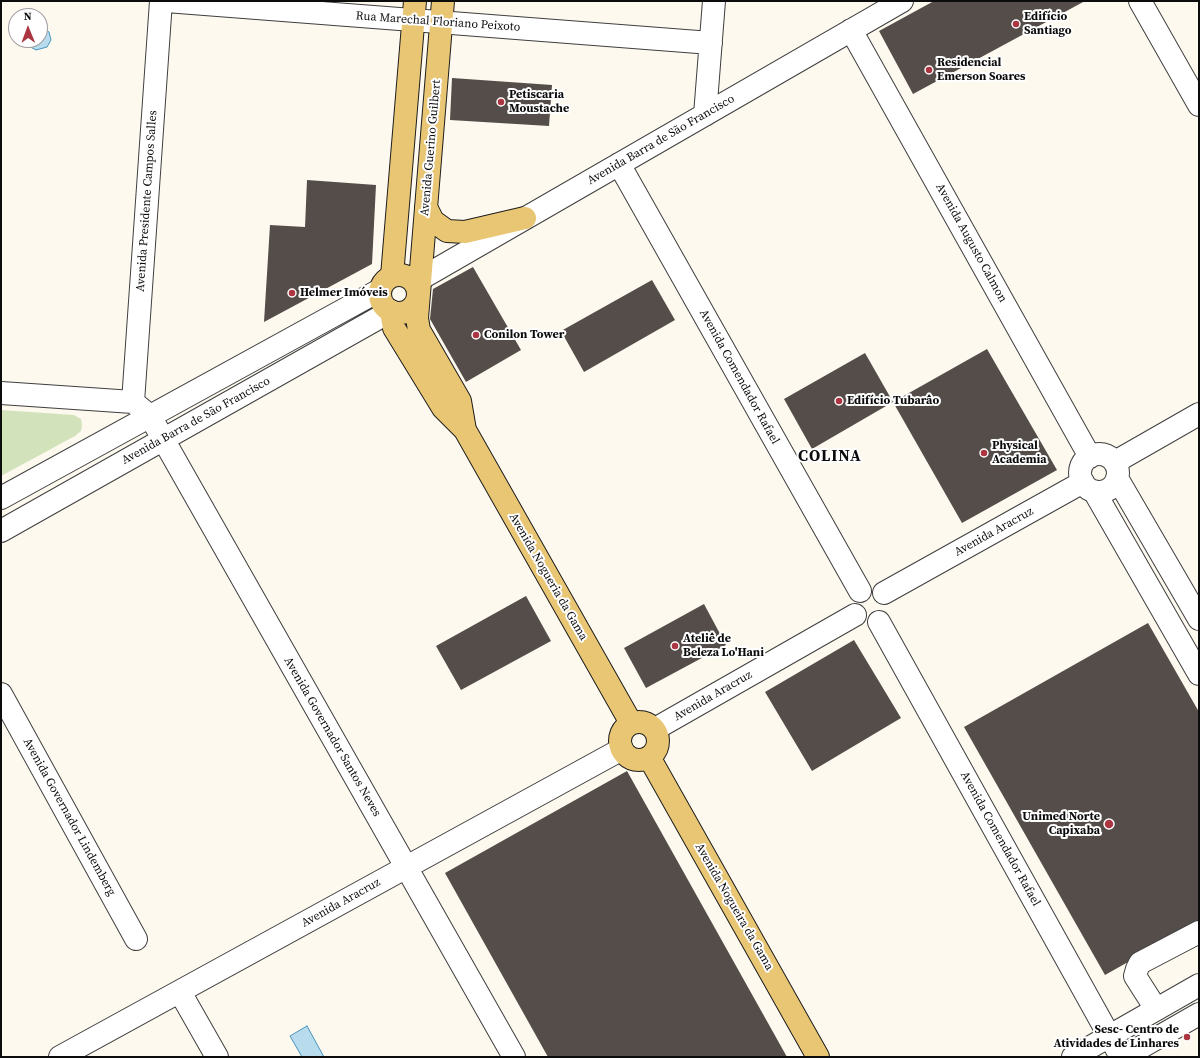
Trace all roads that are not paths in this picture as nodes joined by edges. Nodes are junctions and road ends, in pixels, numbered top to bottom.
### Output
1 (161, 1) edge
2 (166, 1) edge
3 (443, 1) edge
4 (714, 1) edge
5 (902, 1) edge
6 (1140, 1) edge
7 (414, 11) edge
8 (441, 23) junction
9 (851, 30) junction
10 (711, 43) junction
11 (1199, 105) edge
12 (705, 115) junction
13 (619, 164) junction
14 (426, 207) junction
15 (525, 218) junction
16 (386, 283) junction
17 (419, 287) junction
18 (391, 311) junction
19 (1, 393) edge
20 (133, 402) junction
21 (1199, 414) edge
22 (150, 416) junction
23 (465, 430) junction
24 (163, 439) junction
25 (1090, 456) junction
26 (1116, 470) junction
27 (1088, 487) junction
28 (1, 498) edge
29 (1, 530) edge
30 (860, 591) junction
31 (884, 594) junction
32 (855, 615) junction
33 (1199, 619) edge
34 (879, 622) junction
35 (1199, 674) edge
36 (1, 694) edge
37 (631, 723) junction
38 (654, 729) junction
39 (622, 749) junction
40 (649, 757) junction
41 (406, 867) junction
42 (1199, 932) edge
43 (136, 939) dead end
44 (1199, 985) edge
45 (180, 992) junction
46 (1156, 1009) junction
47 (1199, 1014) edge
48 (1109, 1036) junction
49 (1130, 1055) edge
50 (60, 1057) edge
51 (217, 1057) edge
52 (514, 1057) edge
53 (818, 1057) edge
54 (1073, 1057) edge

1 - 20 street, Avenida Presidente Campos Salles
2 - 7 street, Rua Marechal Floriano Peixoto
3 - 8 main road, Avenida Guerino Guilbert
4 - 10 street
5 - 9 street, Avenida Barra de São Francisco
6 - 11 street
7 - 8 street, Rua Marechal Floriano Peixoto
7 - 16 main road
8 - 10 street, Rua Marechal Floriano Peixoto
8 - 14 main road, Avenida Guerino Guilbert
9 - 12 street, Avenida Barra de São Francisco
9 - 25 street, Avenida Augusto Calmon
10 - 12 street
12 - 13 street, Avenida Barra de São Francisco
13 - 15 street, Avenida Barra de São Francisco
13 - 30 street, Avenida Comendador Rafael
14 - 15 main road
14 - 17 main road, Avenida Guerino Guilbert
15 - 17 street, Avenida Barra de São Francisco
16 - 17 main road
16 - 18 main road
16 - 22 street
17 - 18 main road
17 - 23 main road, Avenida Nogueria da Gama
18 - 23 main road, Avenida Nogueria da Gama
18 - 24 street, Avenida Barra de São Francisco
19 - 20 street
20 - 22 street
21 - 26 street
22 - 24 street, Avenida Governador Santos Neves
22 - 28 street
23 - 37 main road, Avenida Nogueria da Gama
24 - 29 street, Avenida Barra de São Francisco
24 - 41 street, Avenida Governador Santos Neves
25 - 26 street
25 - 27 street
26 - 27 street
26 - 33 street
27 - 31 street, Avenida Aracruz
27 - 35 street
30 - 31 street
30 - 32 street
31 - 34 street
32 - 34 street
32 - 38 street, Avenida Aracruz
34 - 48 street, Avenida Comendador Rafael
36 - 43 street, Avenida Governador Lindemberg
37 - 38 main road
37 - 39 main road
38 - 40 main road
39 - 40 main road
39 - 41 street, Avenida Aracruz
40 - 53 main road, Avenida Nogueira da Gama
41 - 45 street, Avenida Aracruz
41 - 52 street, Avenida Governador Santos Neves
42 - 46 street
44 - 46 street
45 - 50 street, Avenida Aracruz
45 - 51 street
46 - 48 street
47 - 49 street
48 - 49 street, Avenida Comendador Rafael
48 - 54 street

